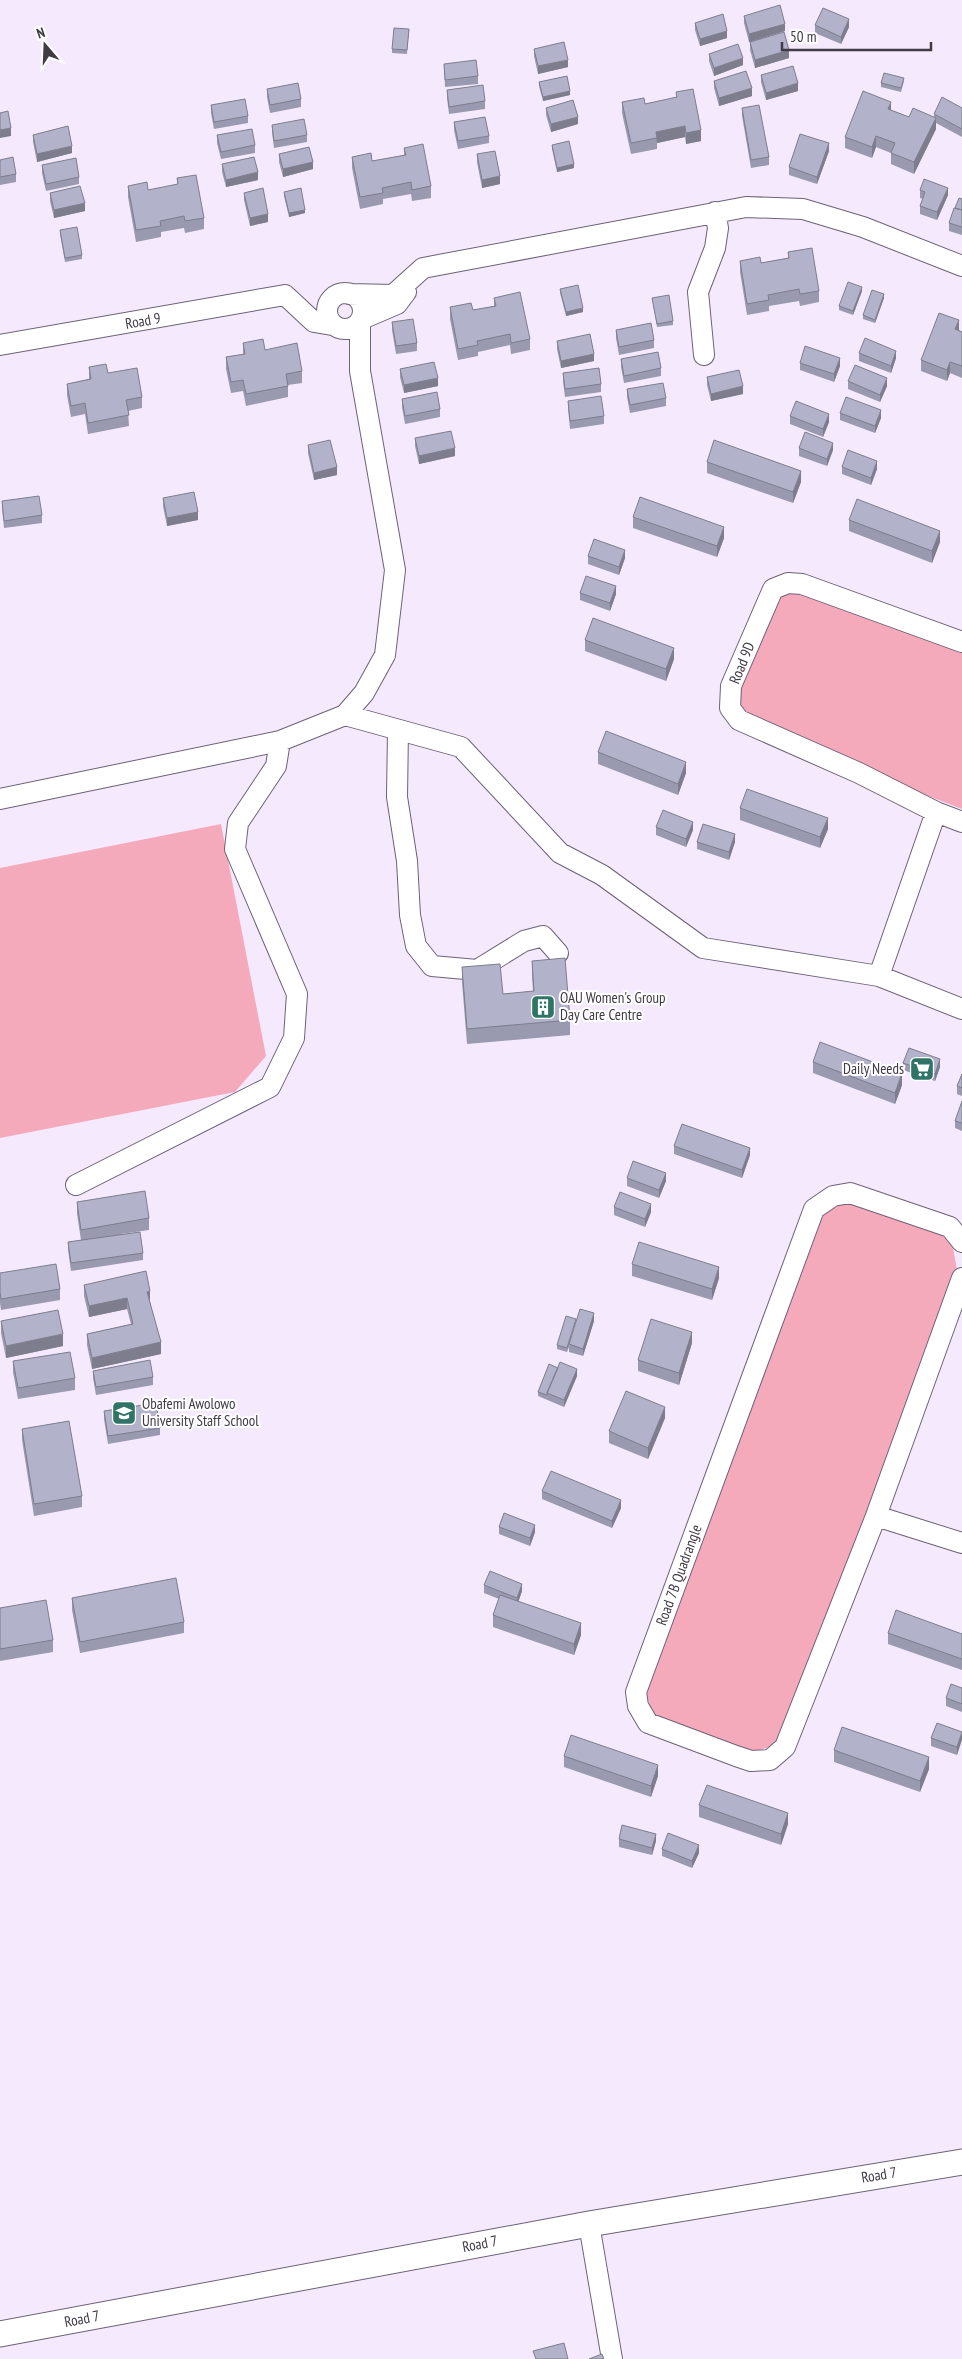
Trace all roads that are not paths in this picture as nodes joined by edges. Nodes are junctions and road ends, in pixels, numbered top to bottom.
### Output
1 (714, 212) junction
2 (962, 266) edge
3 (423, 268) junction
4 (285, 295) junction
5 (342, 295) junction
6 (361, 321) junction
7 (335, 327) junction
8 (0, 345) edge
9 (704, 355) dead end
10 (360, 371) junction
11 (962, 642) edge
12 (345, 715) junction
13 (398, 730) junction
14 (280, 741) junction
15 (0, 798) edge
16 (936, 812) junction
17 (962, 822) edge
18 (558, 953) dead end
19 (879, 976) junction
20 (962, 1009) edge
21 (76, 1185) dead end
22 (962, 1242) edge
23 (962, 1278) edge
24 (876, 1516) junction
25 (962, 1543) edge
26 (962, 2162) edge
27 (588, 2224) junction
28 (0, 2334) edge
29 (612, 2359) edge

1 - 2 street
1 - 3 street
1 - 9 street
3 - 5 street
3 - 6 street
4 - 5 street
4 - 7 street
4 - 8 street, Road 9
5 - 6 street
5 - 7 street
6 - 7 street
6 - 10 street
7 - 10 street
10 - 12 street
11 - 16 street, Road 9D
12 - 13 street
12 - 14 street
13 - 18 street
13 - 19 street
14 - 15 street
14 - 21 street
16 - 17 street, Road 9D
16 - 19 street
19 - 20 street
22 - 24 street, Road 7B Quadrangle
23 - 24 street, Road 7B Quadrangle
24 - 25 street
26 - 27 street, Road 7
27 - 28 street, Road 7
27 - 29 street

